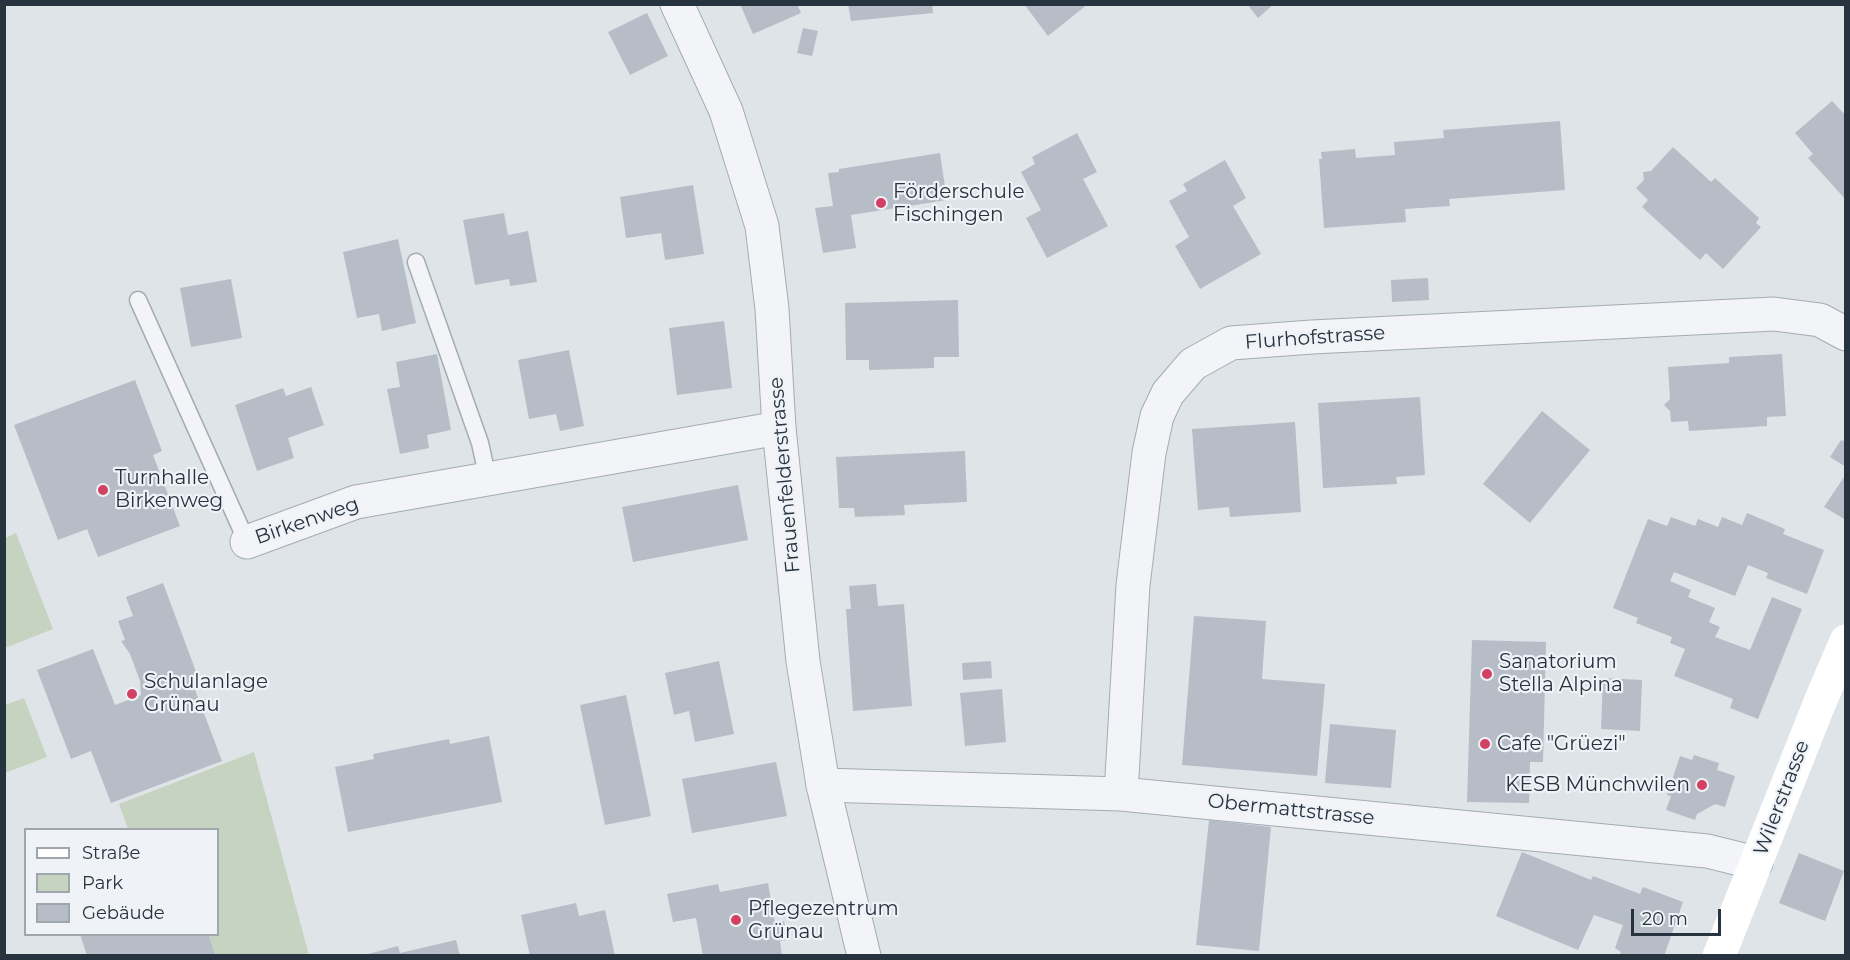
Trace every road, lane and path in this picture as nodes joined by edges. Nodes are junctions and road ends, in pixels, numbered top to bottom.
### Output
1 (677, 4) edge
2 (416, 262) dead end
3 (138, 300) dead end
4 (1845, 334) edge
5 (779, 428) junction
6 (488, 479) junction
7 (247, 542) joint
8 (1845, 641) edge
9 (824, 785) junction
10 (1120, 794) junction
11 (1756, 863) junction
12 (864, 956) edge
13 (1719, 956) edge

1 - 5 street, Frauenfelderstrasse
2 - 6 lane
3 - 7 lane, Birkenweg
4 - 10 street, Flurhofstrasse
5 - 6 street, Birkenweg
5 - 9 street, Frauenfelderstrasse
6 - 7 street, Birkenweg
8 - 11 main road, Wilerstrasse
9 - 10 street, Obermattstrasse
9 - 12 street, Frauenfelderstrasse
10 - 11 street, Obermattstrasse
11 - 13 main road, Wilerstrasse

